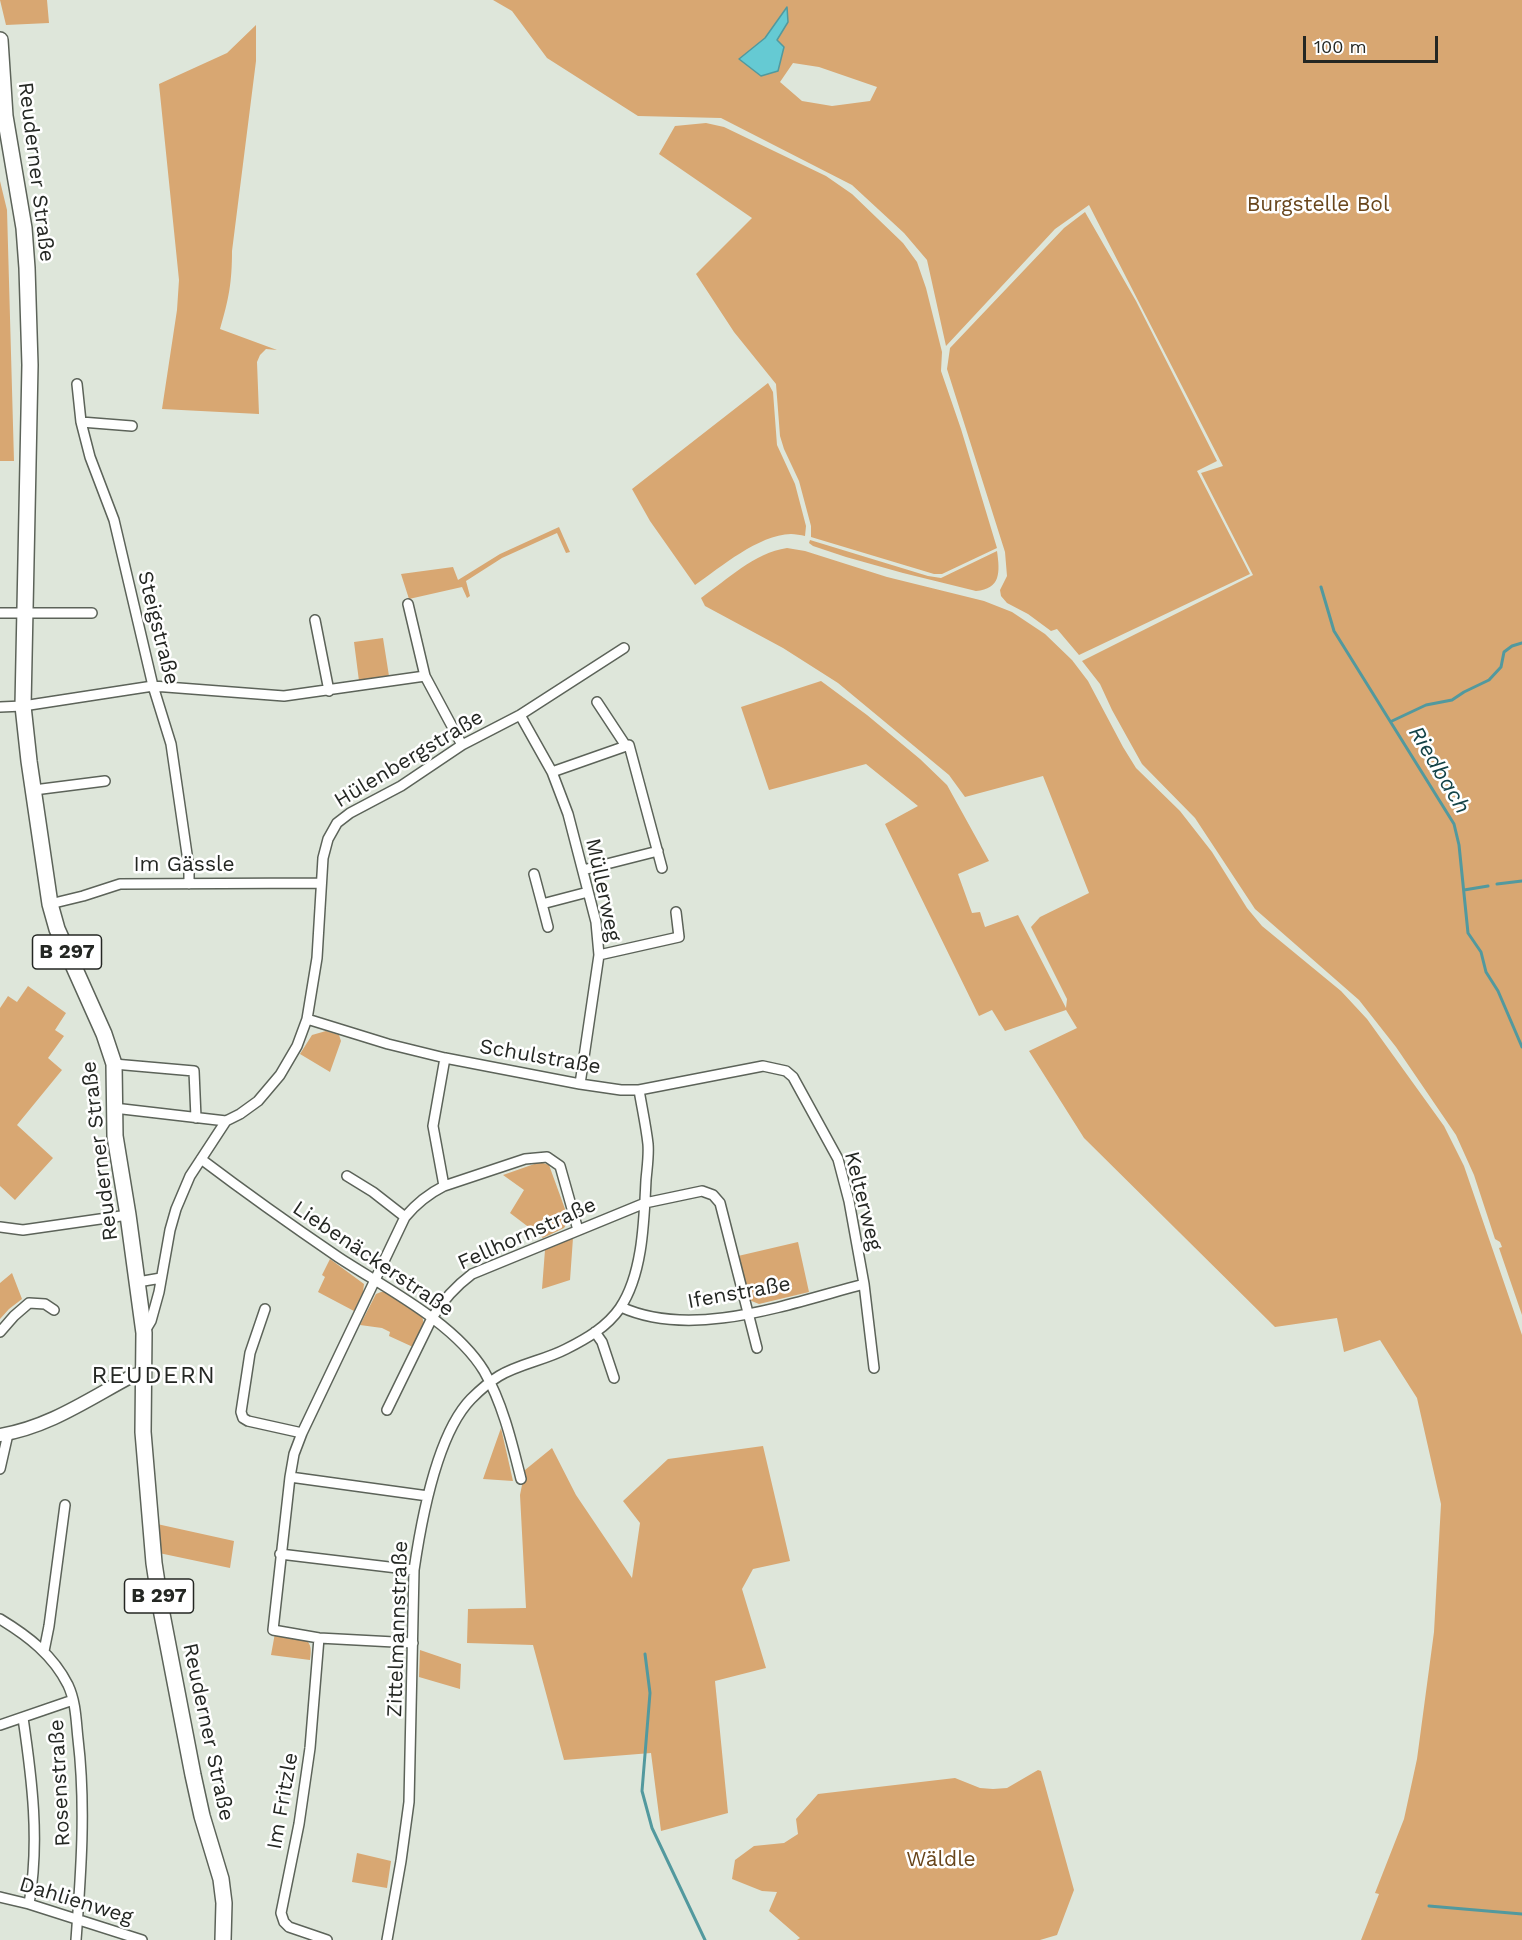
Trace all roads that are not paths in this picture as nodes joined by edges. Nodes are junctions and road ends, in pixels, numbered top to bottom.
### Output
1 (0, 40) edge
2 (77, 384) dead end
3 (81, 422) junction
4 (132, 426) dead end
5 (408, 604) dead end
6 (92, 613) dead end
7 (0, 614) edge
8 (25, 615) junction
9 (315, 620) dead end
10 (624, 648) dead end
11 (425, 676) junction
12 (153, 686) junction
13 (329, 691) junction
14 (597, 702) dead end
15 (23, 706) junction
16 (0, 707) edge
17 (520, 715) junction
18 (462, 745) junction
19 (626, 746) junction
20 (552, 772) junction
21 (105, 781) dead end
22 (34, 790) junction
23 (658, 851) junction
24 (662, 868) dead end
25 (583, 870) junction
26 (534, 874) dead end
27 (321, 883) junction
28 (189, 884) junction
29 (588, 892) junction
30 (50, 904) junction
31 (542, 904) junction
32 (676, 912) dead end
33 (548, 927) dead end
34 (599, 955) junction
35 (307, 1019) junction
36 (445, 1058) junction
37 (114, 1064) junction
38 (770, 1066) joint
39 (580, 1084) junction
40 (639, 1090) junction
41 (114, 1108) junction
42 (196, 1118) junction
43 (226, 1121) junction
44 (201, 1159) junction
45 (347, 1176) dead end
46 (444, 1186) junction
47 (645, 1203) junction
48 (128, 1215) junction
49 (405, 1217) junction
50 (0, 1227) edge
51 (578, 1230) junction
52 (161, 1278) junction
53 (375, 1281) junction
54 (138, 1282) junction
55 (864, 1284) junction
56 (621, 1307) junction
57 (266, 1309) dead end
58 (54, 1310) dead end
59 (750, 1314) junction
60 (432, 1318) junction
61 (0, 1332) edge
62 (595, 1332) junction
63 (144, 1333) junction
64 (757, 1348) dead end
65 (874, 1368) dead end
66 (144, 1373) junction
67 (614, 1378) dead end
68 (489, 1383) junction
69 (387, 1410) dead end
70 (302, 1433) junction
71 (4, 1435) edge
72 (0, 1469) edge
73 (290, 1476) junction
74 (521, 1479) dead end
75 (428, 1497) junction
76 (65, 1505) dead end
77 (280, 1554) junction
78 (414, 1569) junction
79 (0, 1619) edge
80 (320, 1638) junction
81 (413, 1642) junction
82 (44, 1651) junction
83 (73, 1700) junction
84 (23, 1718) junction
85 (0, 1725) edge
86 (0, 1897) edge
87 (29, 1904) junction
88 (77, 1919) junction
89 (312, 1938) edge
90 (76, 1940) edge
91 (142, 1940) edge
92 (223, 1940) edge
93 (327, 1940) edge
94 (387, 1940) edge

1 - 8 main road, Reuderner Straße / B 297
2 - 3 street, Steigstraße
3 - 4 street
3 - 12 street, Steigstraße
5 - 11 street
6 - 8 street
7 - 8 street
8 - 15 main road, Reuderner Straße / B 297
9 - 13 street
10 - 17 street, Hülenbergstraße
11 - 13 street
11 - 18 street
12 - 13 street
12 - 15 street
12 - 28 street, Steigstraße
14 - 19 street
15 - 16 street
15 - 22 main road, Reuderner Straße / B 297
17 - 18 street, Hülenbergstraße
17 - 20 street, Müllerweg
18 - 27 street, Hülenbergstraße
19 - 20 street
19 - 23 street
20 - 25 street, Müllerweg
21 - 22 street
22 - 30 main road, Reuderner Straße / B 297
23 - 24 street
23 - 25 street
25 - 29 street, Müllerweg
26 - 31 street
27 - 28 street, Im Gässle
27 - 35 street, Hülenbergstraße
28 - 30 street, Im Gässle
29 - 31 street
29 - 34 street, Müllerweg
30 - 37 main road, Reuderner Straße / B 297
31 - 33 street
32 - 34 street
34 - 39 street, Müllerweg
35 - 36 street, Schulstraße
35 - 43 street, Hülenbergstraße
36 - 39 street, Schulstraße
36 - 46 street
37 - 41 main road, Reuderner Straße / B 297
37 - 42 street
38 - 40 street, Schulstraße
38 - 55 street, Kelterweg
39 - 40 street, Schulstraße
40 - 47 street, Zittelmannstraße
41 - 42 street
41 - 48 main road, Reuderner Straße / B 297
42 - 43 street
43 - 44 street, Hülenbergstraße
44 - 52 street, Hülenbergstraße
44 - 53 street, Liebenäckerstraße
45 - 49 street
46 - 49 street
46 - 51 street
47 - 51 street, Fellhornstraße
47 - 56 street, Zittelmannstraße
47 - 59 street, Fellhornstraße
48 - 50 street
48 - 54 main road, Reuderner Straße / B 297
49 - 53 street
51 - 60 street, Fellhornstraße
52 - 54 street
52 - 63 street, Hülenbergstraße
53 - 60 street, Liebenäckerstraße
53 - 70 street
54 - 63 main road, Reuderner Straße / B 297
55 - 59 street, Ifenstraße
55 - 65 street, Kelterweg
56 - 59 street, Ifenstraße
56 - 62 street, Zittelmannstraße
57 - 70 street
58 - 61 street
59 - 64 street
60 - 68 street, Liebenäckerstraße
60 - 69 street, Fellhornstraße
62 - 67 street
62 - 68 street, Zittelmannstraße
63 - 66 main road, Reuderner Straße / B 297
66 - 71 street
66 - 92 main road, Reuderner Straße / B 297
68 - 74 street, Liebenäckerstraße
68 - 75 street, Zittelmannstraße
70 - 73 street
71 - 72 street
73 - 75 street
73 - 77 street
75 - 78 street, Zittelmannstraße
76 - 82 street
77 - 78 street
77 - 80 street
78 - 81 street, Zittelmannstraße
79 - 82 street, Rosenstraße
80 - 81 street
80 - 89 street, Im Fritzle
81 - 94 street, Zittelmannstraße
82 - 83 street, Rosenstraße
83 - 84 street
83 - 88 street, Rosenstraße
84 - 85 street
84 - 87 street
86 - 87 street, Dahlienweg
87 - 88 street, Dahlienweg
88 - 90 street, Rosenstraße
88 - 91 street, Dahlienweg
89 - 93 street, Im Fritzle

